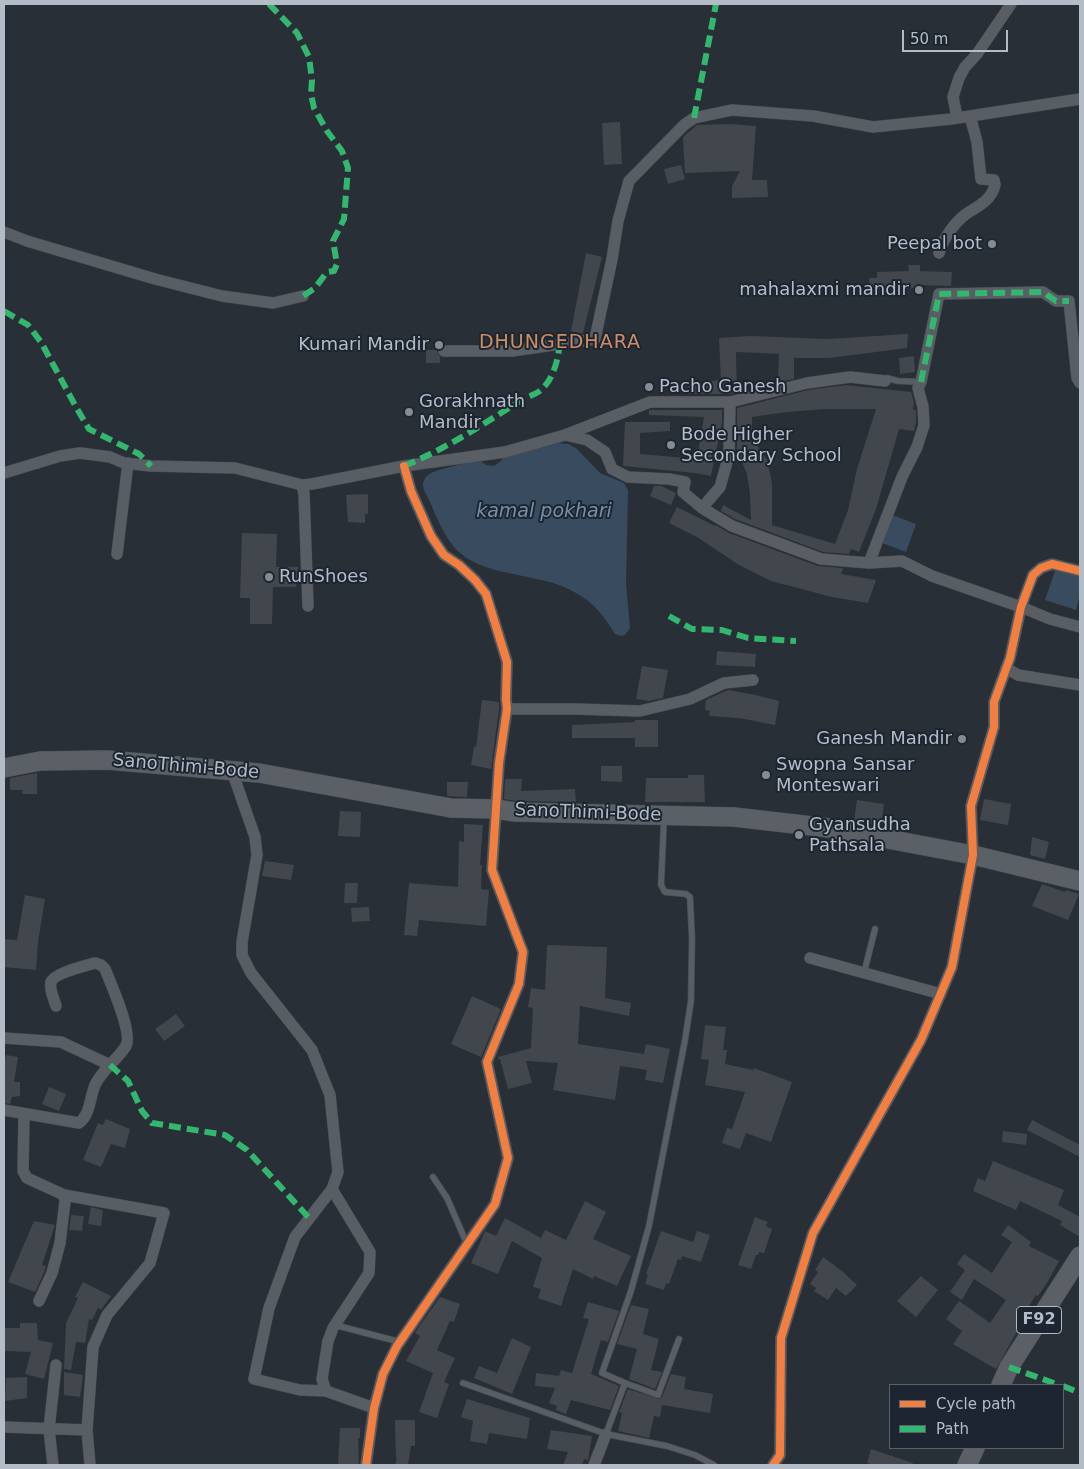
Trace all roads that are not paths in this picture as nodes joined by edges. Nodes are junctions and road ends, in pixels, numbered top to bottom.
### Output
1 (1011, 4) edge
2 (1080, 99) edge
3 (970, 116) junction
4 (957, 117) junction
5 (4, 232) edge
6 (939, 253) dead end
7 (303, 296) dead end
8 (444, 351) dead end
9 (885, 381) joint
10 (921, 382) junction
11 (1080, 383) edge
12 (730, 402) junction
13 (565, 435) junction
14 (128, 463) junction
15 (404, 466) junction
16 (4, 474) edge
17 (302, 485) junction
18 (702, 508) junction
19 (117, 554) dead end
20 (869, 563) junction
21 (1080, 571) edge
22 (308, 606) dead end
23 (1021, 607) junction
24 (1080, 627) edge
25 (1006, 668) junction
26 (753, 680) dead end
27 (1080, 685) edge
28 (507, 709) junction
29 (4, 768) edge
30 (232, 771) junction
31 (495, 809) junction
32 (664, 815) junction
33 (972, 854) junction
34 (1080, 881) edge
35 (875, 929) dead end
36 (810, 958) dead end
37 (864, 973) junction
38 (941, 994) junction
39 (56, 1006) dead end
40 (4, 1038) edge
41 (110, 1065) junction
42 (4, 1110) edge
43 (24, 1114) junction
44 (433, 1177) dead end
45 (332, 1189) junction
46 (64, 1194) junction
47 (467, 1244) junction
48 (1080, 1256) edge
49 (39, 1301) dead end
50 (335, 1325) junction
51 (679, 1339) dead end
52 (400, 1342) junction
53 (56, 1365) dead end
54 (463, 1383) dead end
55 (625, 1383) junction
56 (1001, 1384) edge
57 (326, 1392) junction
58 (374, 1408) junction
59 (4, 1427) edge
60 (49, 1429) junction
61 (87, 1430) junction
62 (606, 1434) junction
63 (975, 1449) edge
64 (53, 1465) edge
65 (90, 1465) edge
66 (366, 1465) edge
67 (594, 1465) edge
68 (714, 1465) edge
69 (773, 1465) edge
70 (967, 1465) edge

1 - 4 street
2 - 3 street
3 - 4 street
3 - 6 street
4 - 8 street
5 - 7 street
9 - 10 lane
9 - 12 street
10 - 11 street
10 - 20 street
12 - 13 street
12 - 18 street
13 - 15 street
13 - 18 street
14 - 16 street
14 - 17 street
14 - 19 street
15 - 17 street
15 - 28 street
17 - 22 street
18 - 20 street
20 - 23 street
21 - 23 street
23 - 24 street
23 - 25 street
25 - 27 street
25 - 33 street
26 - 28 street
28 - 31 street
29 - 30 main road, SanoThimi-Bode
30 - 31 main road, SanoThimi-Bode
30 - 45 street
31 - 32 main road, SanoThimi-Bode
31 - 47 street
32 - 33 main road, SanoThimi-Bode
32 - 55 lane
33 - 34 main road, SanoThimi-Bode
33 - 38 street
35 - 37 lane
36 - 37 street
37 - 38 street
38 - 69 street
39 - 41 street
40 - 41 street
41 - 43 street
42 - 43 street
43 - 46 street
44 - 47 lane
45 - 50 street
45 - 57 street
46 - 49 street
46 - 61 street
47 - 52 street
48 - 56 main road, F92
50 - 52 lane
50 - 57 street
51 - 55 lane
52 - 58 street
53 - 60 street
54 - 62 lane
55 - 62 lane
57 - 58 street
58 - 66 street
59 - 60 street
60 - 61 street
60 - 64 street
61 - 65 street
62 - 67 street
62 - 68 lane
63 - 70 main road

